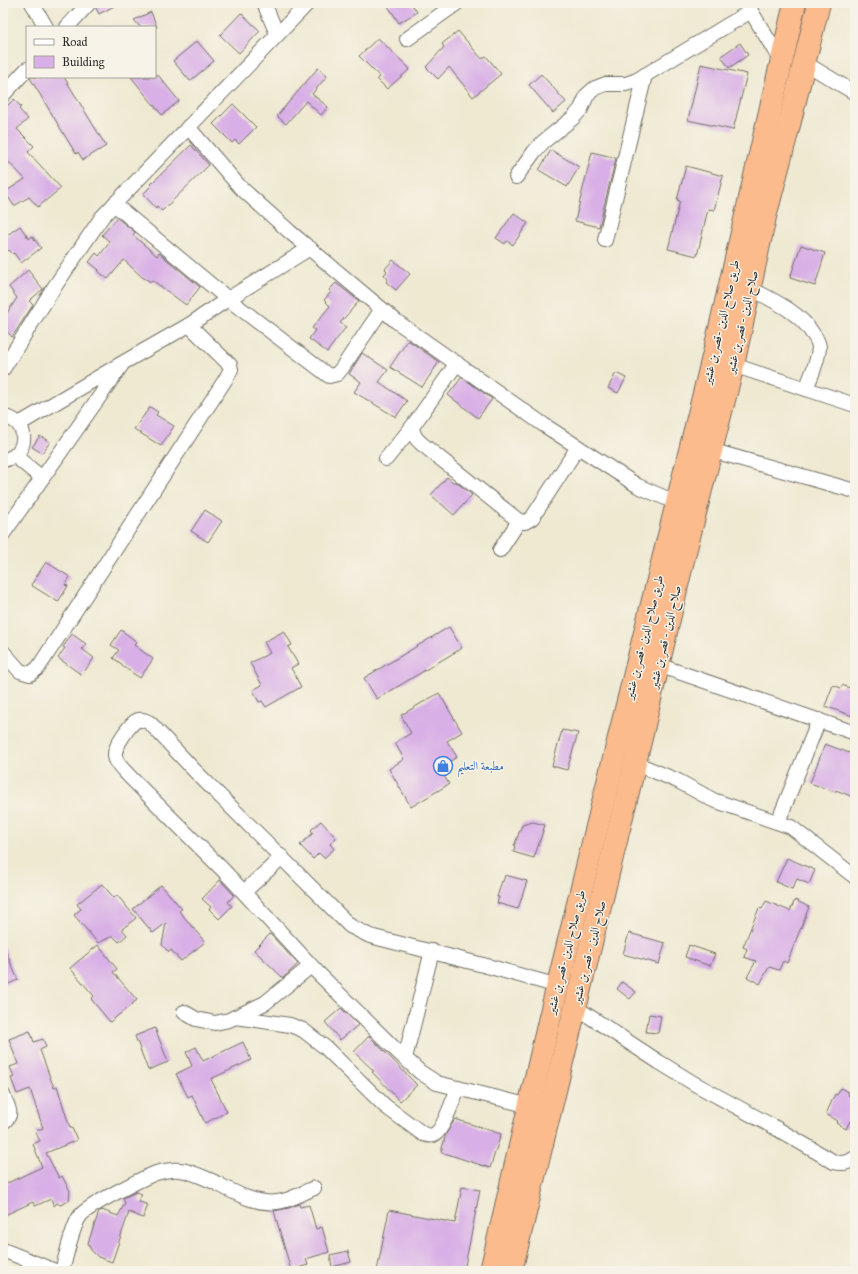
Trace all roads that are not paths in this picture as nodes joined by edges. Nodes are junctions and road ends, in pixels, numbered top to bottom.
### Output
1 (32, 3) edge
2 (89, 3) edge
3 (264, 3) edge
4 (308, 3) edge
5 (457, 3) edge
6 (795, 3) edge
7 (819, 3) edge
8 (748, 7) edge
9 (45, 26) edge
10 (67, 26) edge
11 (277, 34) junction
12 (407, 39) dead end
13 (781, 61) junction
14 (805, 63) junction
15 (26, 70) edge
16 (645, 75) junction
17 (855, 93) edge
18 (3, 95) edge
19 (768, 115) junction
20 (790, 121) junction
21 (188, 127) junction
22 (516, 177) dead end
23 (114, 204) junction
24 (605, 240) dead end
25 (310, 248) junction
26 (750, 288) junction
27 (228, 299) junction
28 (382, 309) junction
29 (189, 325) junction
30 (126, 360) junction
31 (457, 363) junction
32 (733, 365) junction
33 (3, 369) edge
34 (806, 389) junction
35 (855, 405) edge
36 (3, 417) edge
37 (19, 424) junction
38 (412, 427) junction
39 (578, 447) junction
40 (710, 450) junction
41 (9, 458) edge
42 (386, 459) dead end
43 (42, 478) junction
44 (855, 492) edge
45 (677, 503) junction
46 (519, 522) junction
47 (3, 534) edge
48 (500, 550) dead end
49 (3, 652) edge
50 (658, 665) junction
51 (819, 720) junction
52 (855, 733) edge
53 (635, 763) junction
54 (778, 822) junction
55 (282, 857) junction
56 (855, 877) edge
57 (244, 892) junction
58 (432, 951) junction
59 (311, 966) junction
60 (558, 986) junction
61 (575, 1007) junction
62 (184, 1012) dead end
63 (235, 1017) junction
64 (405, 1058) junction
65 (458, 1088) junction
66 (3, 1095) edge
67 (530, 1106) junction
68 (3, 1122) edge
69 (855, 1158) edge
70 (314, 1188) dead end
71 (3, 1250) edge
72 (55, 1271) edge
73 (62, 1271) edge
74 (491, 1271) edge
75 (511, 1271) edge

1 - 9 street
2 - 10 street
3 - 11 street
4 - 11 street
5 - 12 street
6 - 13 highway, طريق صلاح الدين -قصر بن غشير
7 - 14 highway, صلاح الدين - قصر بن غشير
8 - 13 street
8 - 16 street
11 - 21 street
13 - 19 highway, طريق صلاح الدين -قصر بن غشير
14 - 17 street
14 - 20 highway, صلاح الدين - قصر بن غشير
15 - 18 street
16 - 22 street
16 - 24 street
19 - 20 highway
19 - 45 highway, طريق صلاح الدين -قصر بن غشير
20 - 26 highway, صلاح الدين - قصر بن غشير
21 - 23 street
21 - 25 street
23 - 27 street
23 - 33 street
25 - 27 street
25 - 28 street
26 - 32 highway, صلاح الدين - قصر بن غشير
26 - 34 street
27 - 28 street
27 - 29 street
28 - 31 street
29 - 30 street
29 - 49 street
30 - 37 street
30 - 43 street
31 - 38 street
31 - 39 street
32 - 34 street
32 - 40 highway, صلاح الدين - قصر بن غشير
34 - 35 street
36 - 37 street
37 - 41 street
38 - 42 street
38 - 46 street
39 - 45 street
39 - 46 street
40 - 44 street
40 - 50 highway, صلاح الدين - قصر بن غشير
41 - 43 street
43 - 47 street
45 - 60 highway, طريق صلاح الدين -قصر بن غشير
46 - 48 street
50 - 51 street
50 - 53 highway, صلاح الدين - قصر بن غشير
51 - 52 street
51 - 54 street
53 - 54 street
53 - 61 highway, صلاح الدين - قصر بن غشير
54 - 56 street
55 - 57 street
55 - 57 street
55 - 58 street
57 - 59 street
58 - 60 street
58 - 64 street
59 - 63 street
59 - 64 street
60 - 67 highway, طريق صلاح الدين -قصر بن غشير
61 - 69 street
61 - 75 highway, صلاح الدين - قصر بن غشير
62 - 63 street
63 - 65 street
64 - 65 street
65 - 67 street
66 - 68 street
67 - 74 highway, طريق صلاح الدين -قصر بن غشير
70 - 73 street
71 - 72 street

